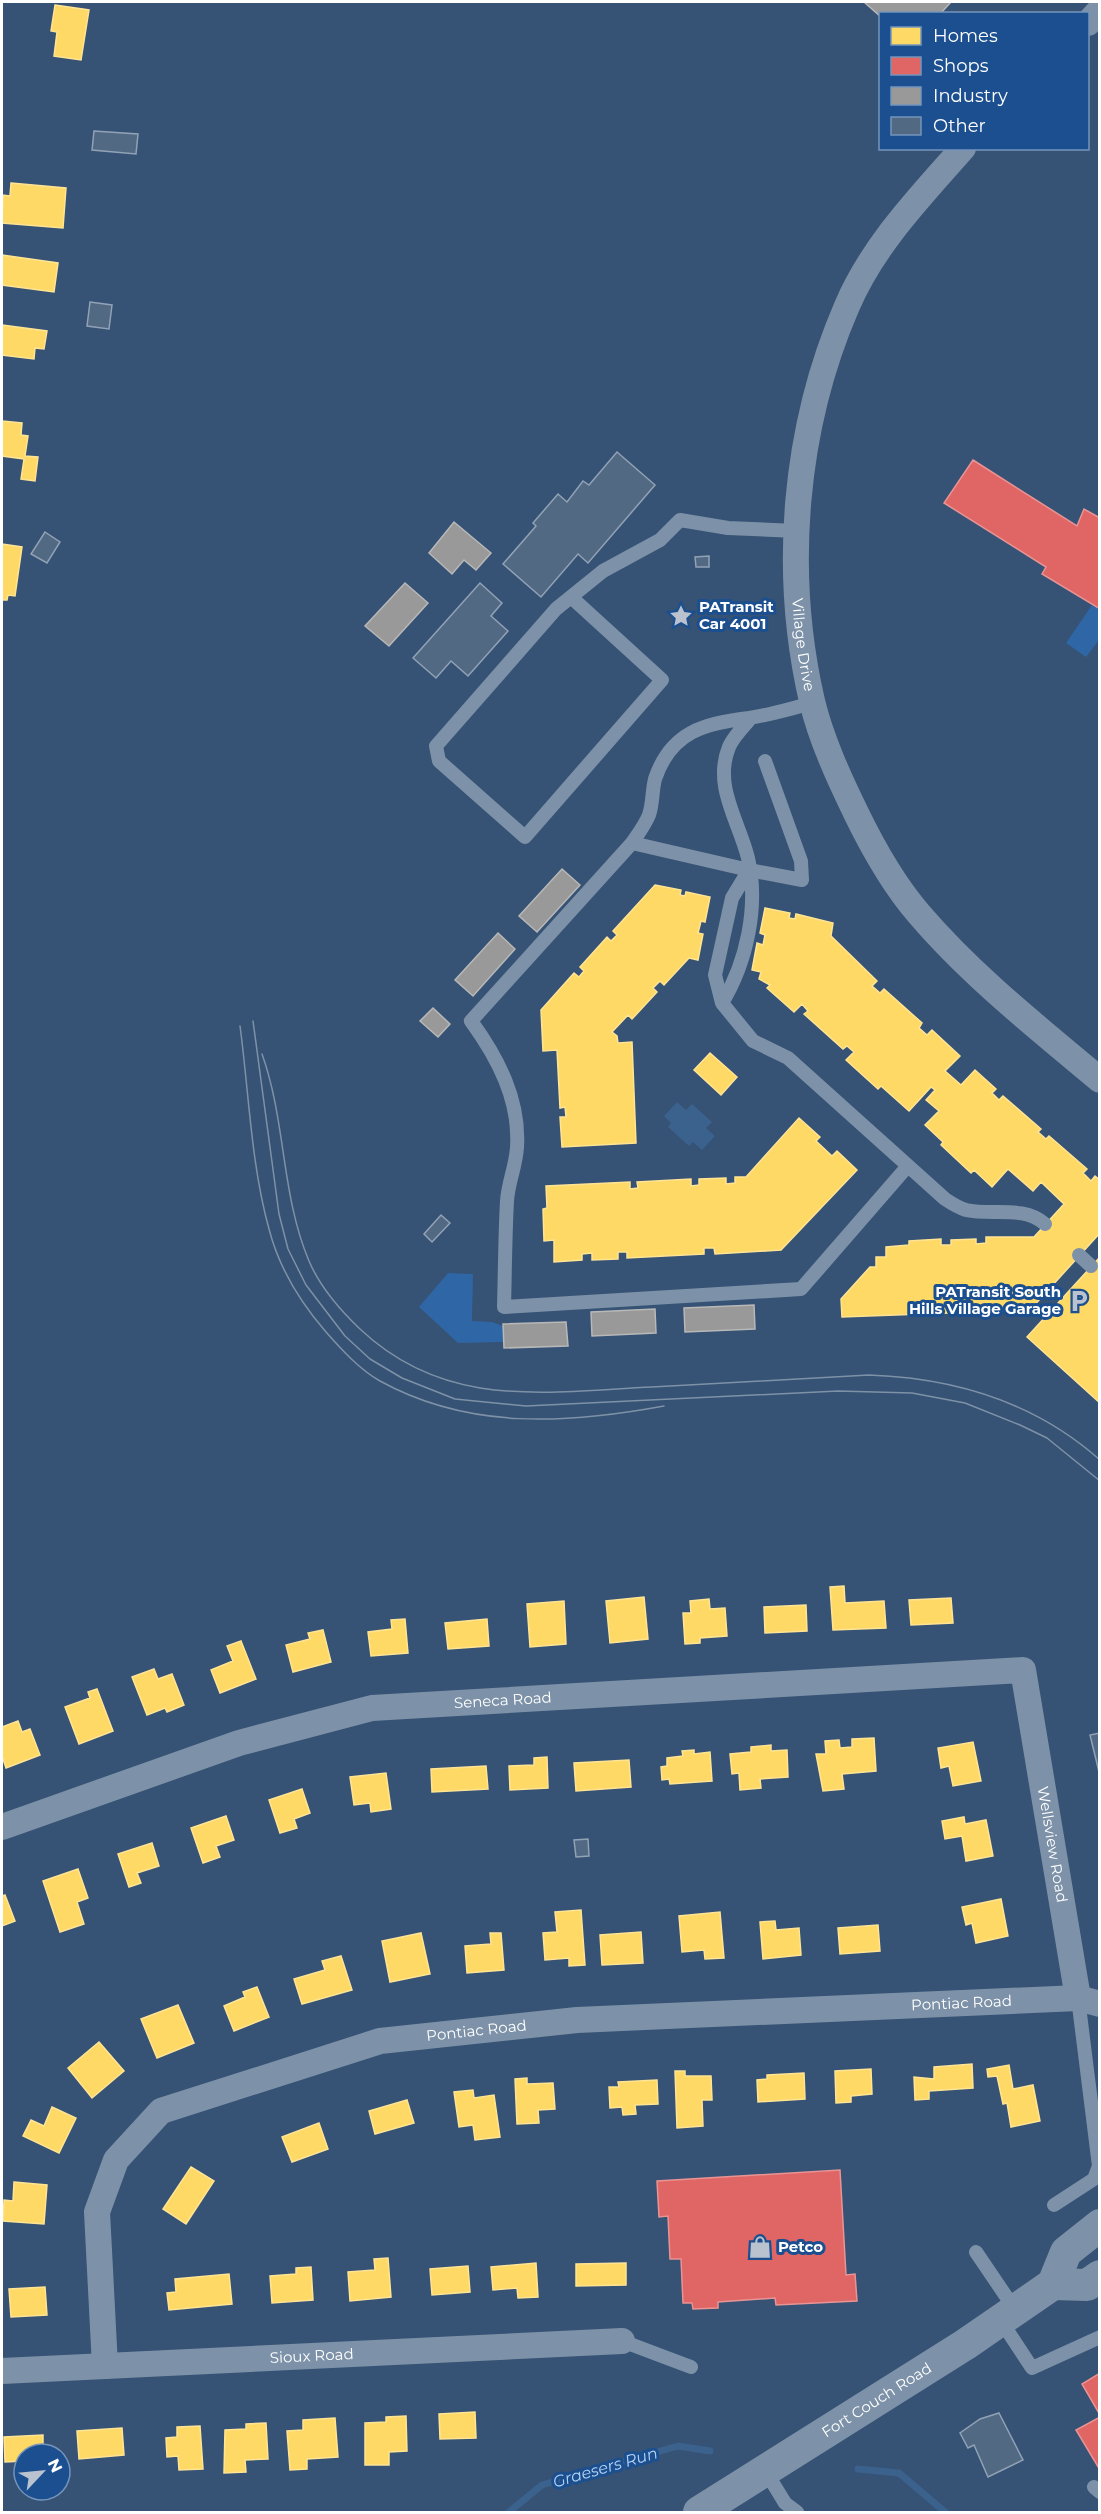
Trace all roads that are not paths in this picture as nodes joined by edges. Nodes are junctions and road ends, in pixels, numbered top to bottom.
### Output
1 (1100, 10) edge
2 (1089, 21) edge
3 (961, 150) edge
4 (797, 531) junction
5 (571, 597) junction
6 (813, 703) junction
7 (751, 718) junction
8 (765, 761) dead end
9 (632, 843) junction
10 (749, 870) junction
11 (722, 1003) junction
12 (1100, 1080) edge
13 (907, 1167) junction
14 (1045, 1224) dead end
15 (1079, 1255) dead end
16 (1091, 1266) dead end
17 (1023, 1670) joint
18 (2, 1827) edge
19 (1089, 2001) edge
20 (1054, 2205) dead end
21 (1100, 2225) edge
22 (976, 2252) dead end
23 (1100, 2276) edge
24 (1053, 2284) junction
25 (1008, 2316) junction
26 (1100, 2337) edge
27 (622, 2341) joint
28 (105, 2366) junction
29 (691, 2367) dead end
30 (2, 2371) edge
31 (766, 2472) junction
32 (699, 2512) edge
33 (797, 2512) edge

1 - 2 street
3 - 4 street, Village Drive
4 - 5 lane
4 - 6 street, Village Drive
5 - 5 lane
6 - 7 lane
6 - 12 street, Village Drive
7 - 9 lane
7 - 10 lane
8 - 10 lane
9 - 10 lane
9 - 13 lane
10 - 11 lane
10 - 11 lane
11 - 13 lane
13 - 14 lane
15 - 16 lane
17 - 18 street, Seneca Road
17 - 19 street, Wellsview Road
19 - 20 lane
19 - 28 street, Pontiac Road
21 - 24 street
22 - 25 lane
23 - 24 street
24 - 25 street, Fort Couch Road
25 - 26 lane
25 - 31 street, Fort Couch Road
27 - 28 street, Sioux Road
27 - 29 lane
28 - 30 street, Sioux Road
31 - 32 street, Fort Couch Road
31 - 33 lane

